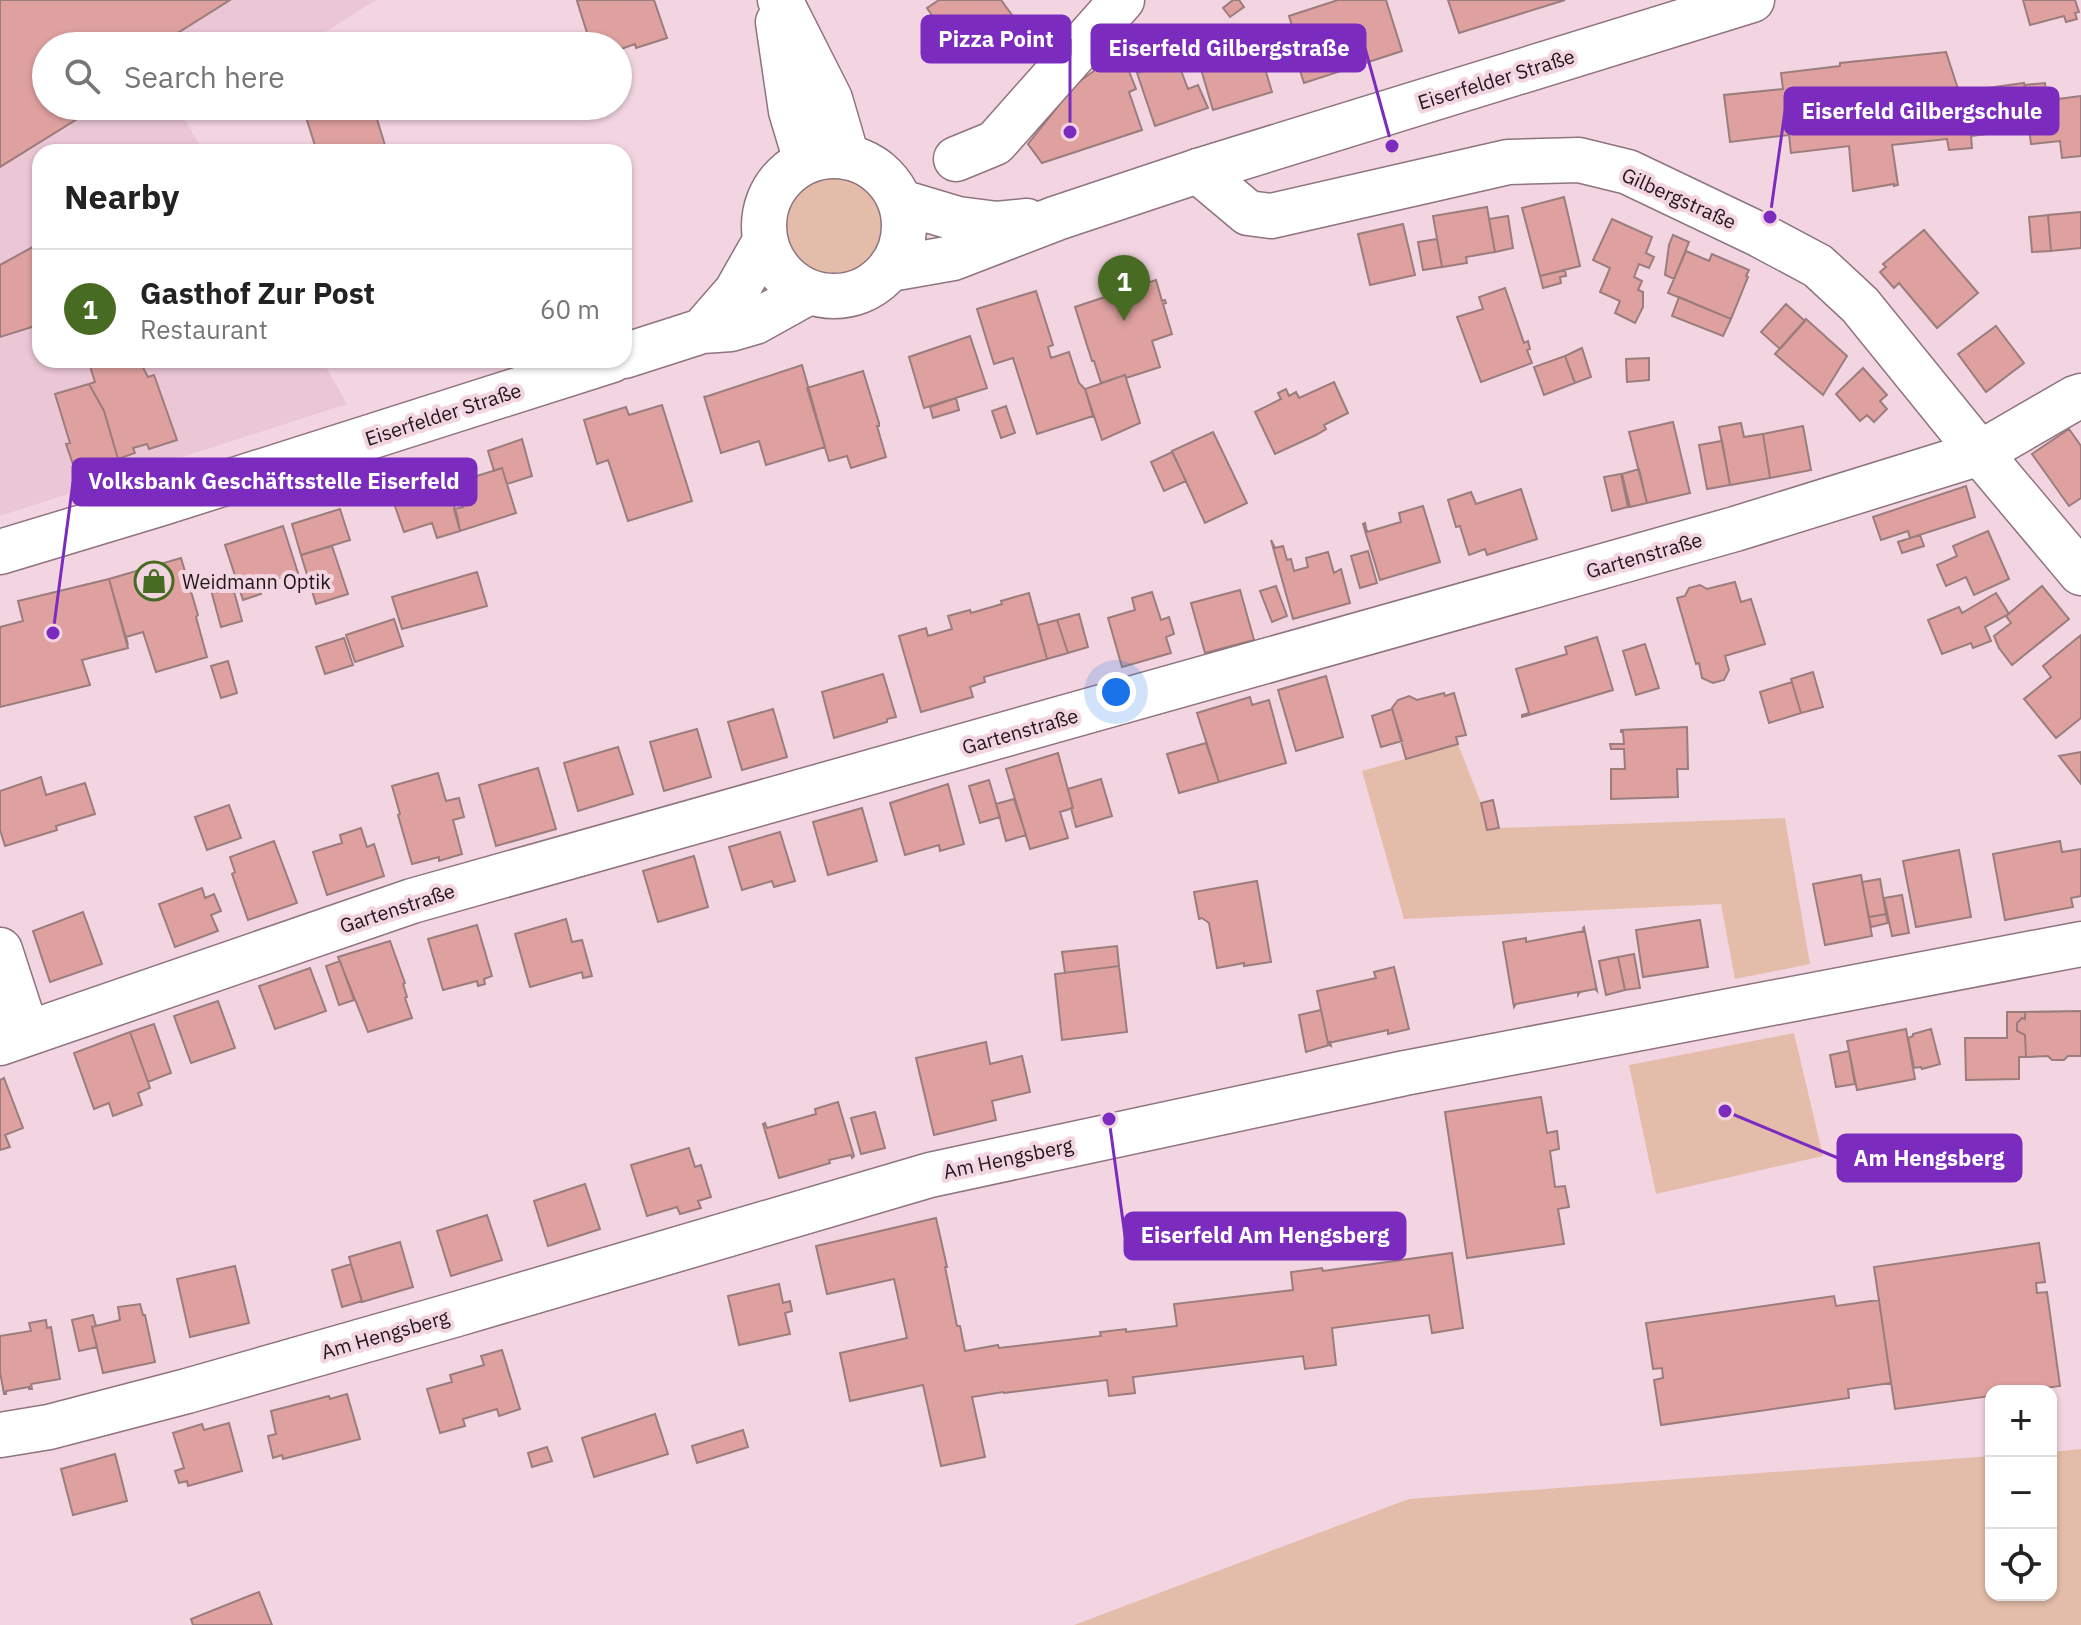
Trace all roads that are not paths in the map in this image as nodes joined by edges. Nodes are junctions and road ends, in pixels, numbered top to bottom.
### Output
1 (777, 0) edge
2 (1122, 0) edge
3 (1752, 0) edge
4 (827, 159) junction
5 (956, 159) dead end
6 (1198, 171) junction
7 (901, 202) junction
8 (1057, 218) junction
9 (765, 241) junction
10 (890, 269) junction
11 (809, 292) junction
12 (702, 331) junction
13 (632, 353) edge
14 (587, 368) edge
15 (2081, 396) edge
16 (1980, 453) junction
17 (0, 552) edge
18 (2081, 573) edge
19 (2081, 944) edge
20 (0, 950) edge
21 (13, 1038) edge
22 (0, 1435) edge

1 - 4 main road
2 - 5 main road
3 - 6 main road, Eiserfelder Straße
4 - 7 main road
4 - 9 main road
6 - 8 main road, Eiserfelder Straße
6 - 16 main road, Gilbergstraße
7 - 8 main road, Eiserfelder Straße
7 - 10 main road
8 - 10 main road, Eiserfelder Straße
9 - 11 main road
9 - 12 main road
10 - 11 main road, Eiserfelder Straße
11 - 12 main road
12 - 13 main road
14 - 17 main road, Eiserfelder Straße
15 - 16 main road, Gartenstraße
16 - 18 main road, Gilbergstraße
16 - 21 main road, Gartenstraße
19 - 22 main road, Am Hengsberg
20 - 21 main road

